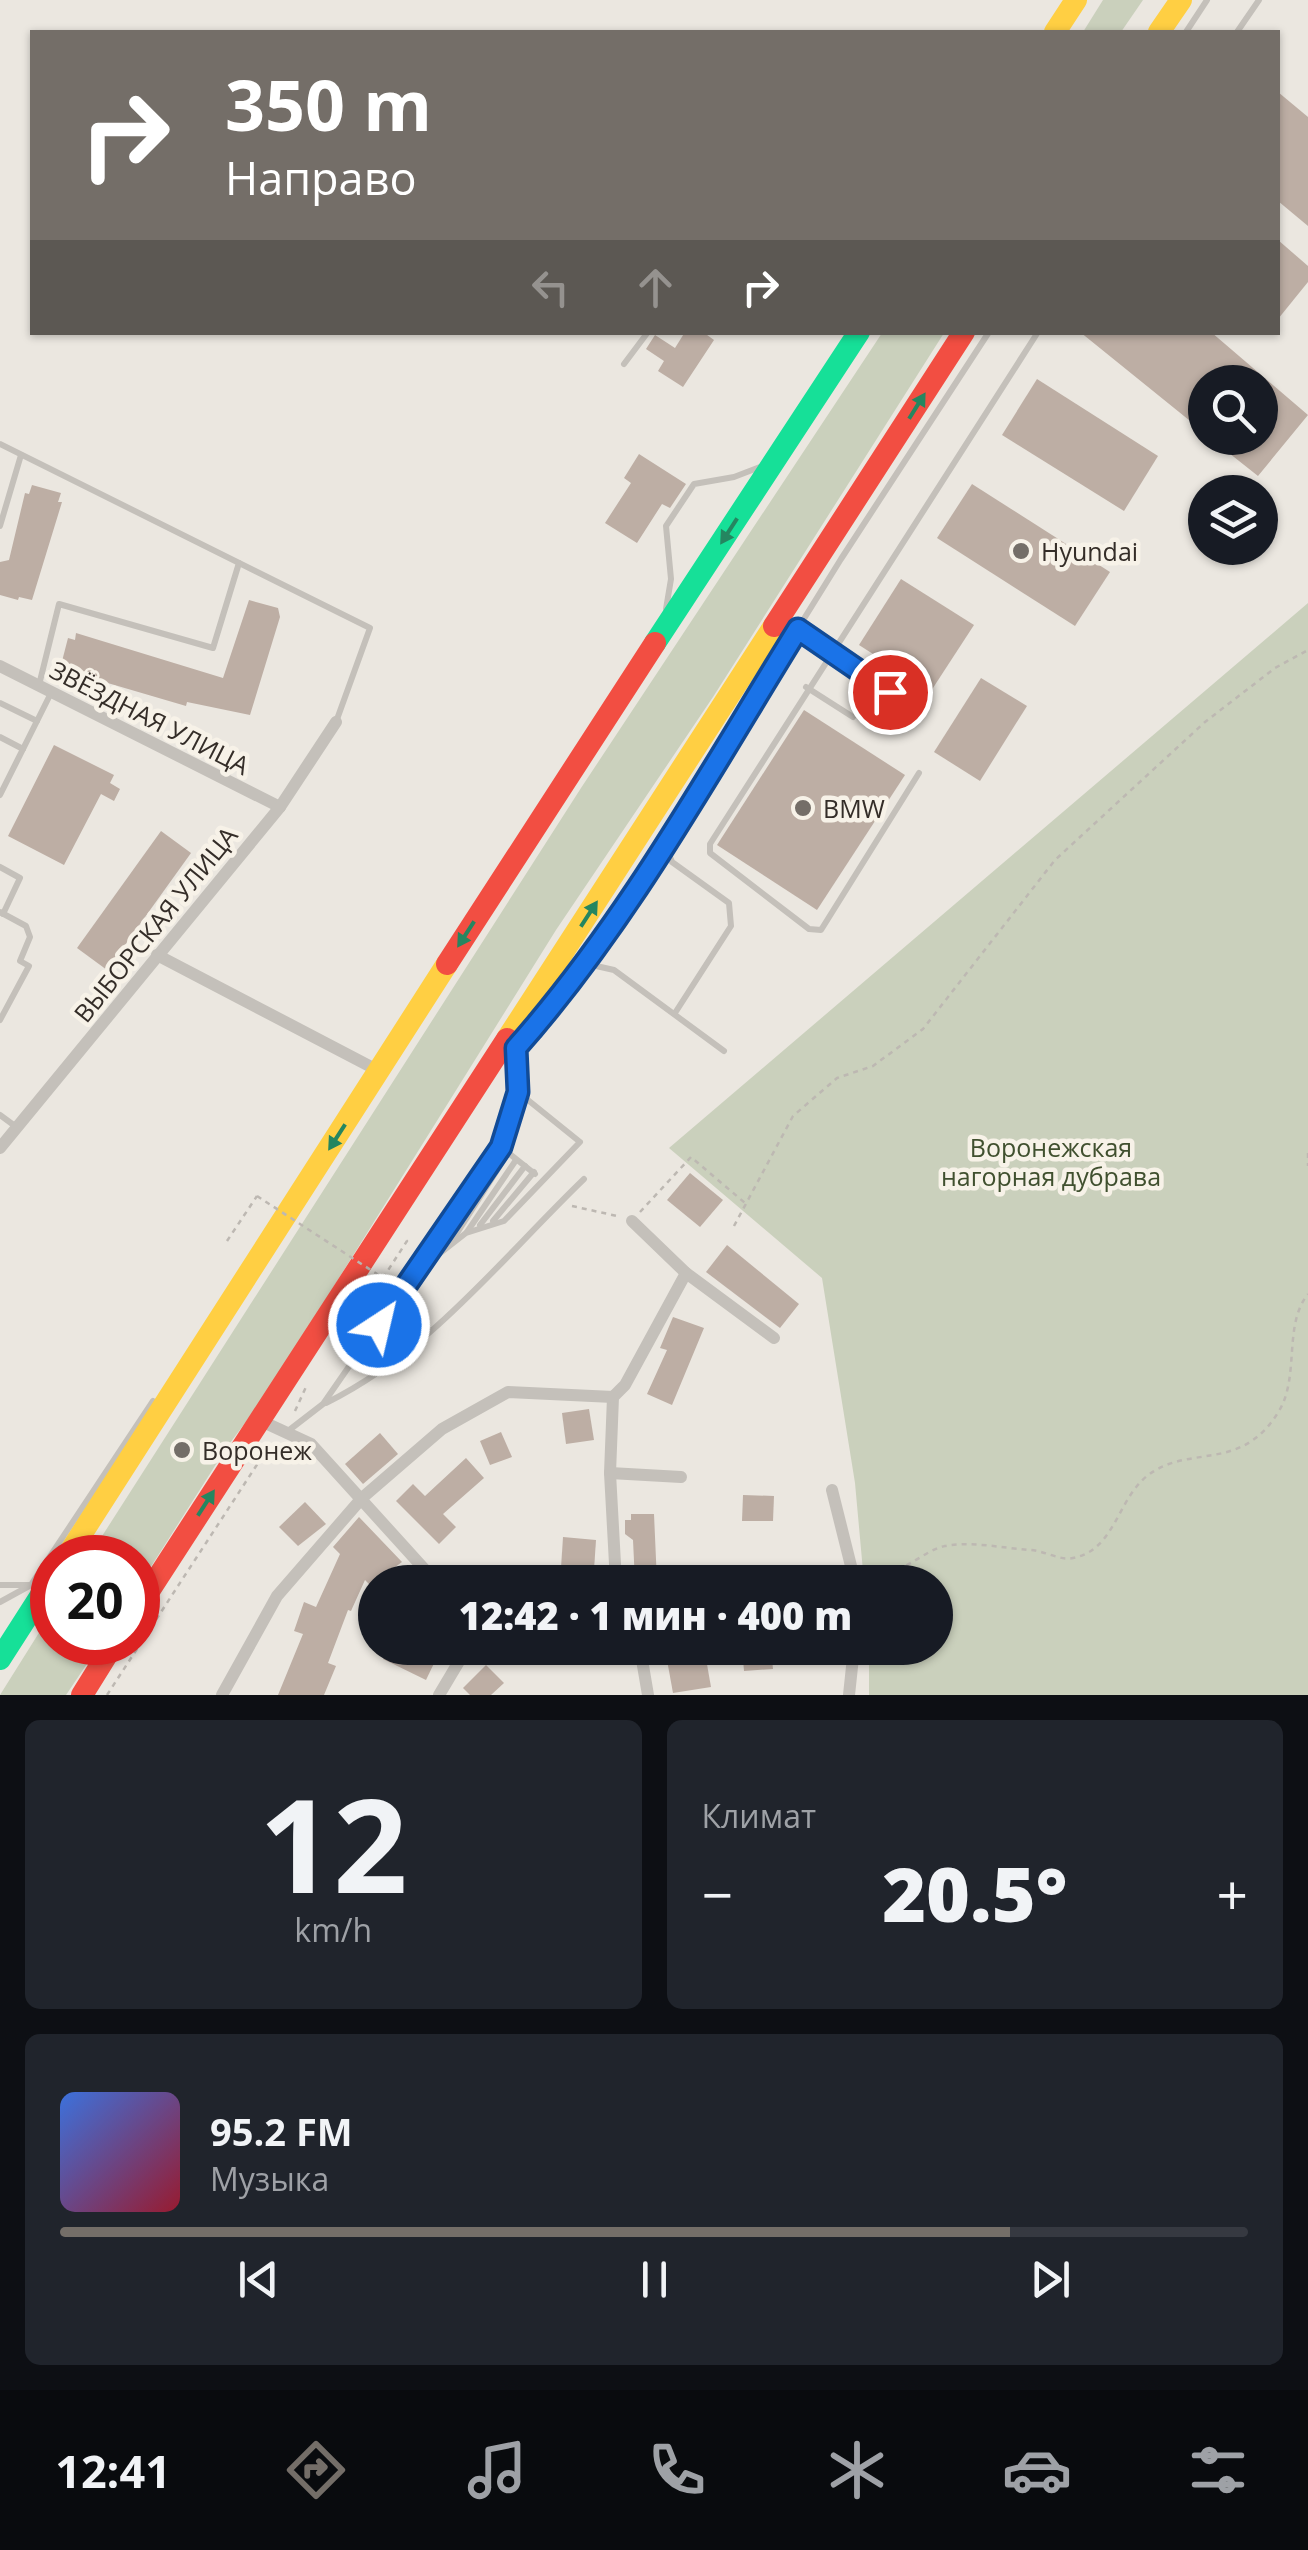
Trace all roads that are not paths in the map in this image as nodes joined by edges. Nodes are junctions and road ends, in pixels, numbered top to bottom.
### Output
1 (1076, 0) edge
2 (1181, 0) edge
3 (1207, 0) edge
4 (1259, 0) edge
5 (1056, 30) edge
6 (1160, 30) edge
7 (1187, 30) edge
8 (1238, 30) edge
9 (646, 335) edge
10 (857, 335) edge
11 (962, 335) edge
12 (987, 335) edge
13 (1036, 335) edge
14 (624, 364) dead end
15 (0, 444) edge
16 (22, 455) junction
17 (775, 462) junction
18 (0, 526) edge
19 (239, 563) junction
20 (798, 629) junction
21 (662, 632) junction
22 (830, 650) junction
23 (0, 666) edge
24 (806, 688) junction
25 (45, 689) junction
26 (0, 703) edge
27 (920, 712) dead end
28 (852, 717) dead end
29 (37, 721) junction
30 (336, 722) joint
31 (0, 738) edge
32 (23, 749) junction
33 (919, 774) dead end
34 (0, 795) edge
35 (280, 807) junction
36 (664, 845) junction
37 (0, 867) edge
38 (2, 913) edge
39 (158, 955) junction
40 (583, 963) junction
41 (674, 1013) junction
42 (0, 1020) edge
43 (516, 1048) junction
44 (724, 1051) dead end
45 (379, 1071) junction
46 (476, 1088) junction
47 (518, 1092) junction
48 (0, 1115) edge
49 (18, 1128) junction
50 (501, 1147) junction
51 (0, 1148) edge
52 (508, 1154) junction
53 (516, 1160) junction
54 (524, 1166) junction
55 (534, 1172) junction
56 (584, 1179) dead end
57 (543, 1180) junction
58 (632, 1221) road end
59 (492, 1222) junction
60 (479, 1226) junction
61 (466, 1233) junction
62 (451, 1242) junction
63 (417, 1272) junction
64 (686, 1273) junction
65 (774, 1338) dead end
66 (201, 1348) junction
67 (613, 1397) junction
68 (323, 1404) junction
69 (259, 1420) junction
70 (288, 1431) junction
71 (610, 1473) junction
72 (681, 1477) dead end
73 (832, 1490) dead end
74 (362, 1498) junction
75 (71, 1535) edge
76 (81, 1535) edge
77 (421, 1565) edge
78 (615, 1565) edge
79 (855, 1565) edge
80 (160, 1574) edge
81 (30, 1583) edge
82 (0, 1585) edge
83 (30, 1588) edge
84 (0, 1602) edge
85 (30, 1604) edge
86 (0, 1659) edge
87 (101, 1665) edge
88 (457, 1665) edge
89 (643, 1665) edge
90 (852, 1665) edge
91 (82, 1695) edge
92 (222, 1695) edge
93 (439, 1695) edge
94 (648, 1695) edge
95 (848, 1695) edge

1 - 5 highway
2 - 6 highway
3 - 7 lane
4 - 8 lane
9 - 14 lane
10 - 17 highway
46 -> 11 highway
12 - 20 lane
13 - 22 lane
15 - 16 lane
16 - 18 lane
16 - 19 lane
17 -> 21 highway
17 - 21 lane
19 - 25 lane
19 - 30 lane
20 - 22 lane
20 - 36 lane
21 -> 45 highway
22 - 24 lane
22 - 27 lane
23 - 25 street, ЗВЁЗДНАЯ УЛИЦА
24 - 28 lane
24 - 33 lane
25 - 29 lane
25 - 35 street, ЗВЁЗДНАЯ УЛИЦА
26 - 29 lane
29 - 32 lane
30 - 35 street, ВЫБОРСКАЯ УЛИЦА
31 - 32 lane
32 - 34 lane
35 - 39 street, ВЫБОРСКАЯ УЛИЦА
36 - 40 lane
36 - 41 lane
37 - 38 lane
38 - 42 lane
39 - 45 street
39 - 49 street, ВЫБОРСКАЯ УЛИЦА
40 - 41 lane
40 - 43 lane
41 - 44 lane
43 - 46 lane
43 - 47 lane
45 -> 66 highway
46 - 69 highway
47 - 50 lane
47 - 57 lane
48 - 49 lane
49 - 51 street, ВЫБОРСКАЯ УЛИЦА
50 - 52 lane
50 - 63 lane
52 - 53 lane
52 - 62 lane
53 - 54 lane
53 - 61 lane
54 - 55 lane
54 - 60 lane
55 - 57 lane
55 - 59 lane
56 - 68 lane
57 - 59 lane
58 - 64 street
59 - 60 lane
60 - 61 lane
61 - 62 lane
62 - 63 lane
63 - 68 lane
64 - 65 street
64 - 67 street
66 - 75 lane
66 - 76 highway
67 - 71 street
67 - 74 street
68 - 70 lane
69 - 70 street
80 -> 69 highway
70 - 74 street
71 - 72 street
71 - 78 street
73 - 79 street
74 - 77 street
74 - 92 street
81 - 82 lane
83 - 84 lane
85 - 86 highway
87 - 91 highway
88 - 93 street
89 - 94 street
90 - 95 street

